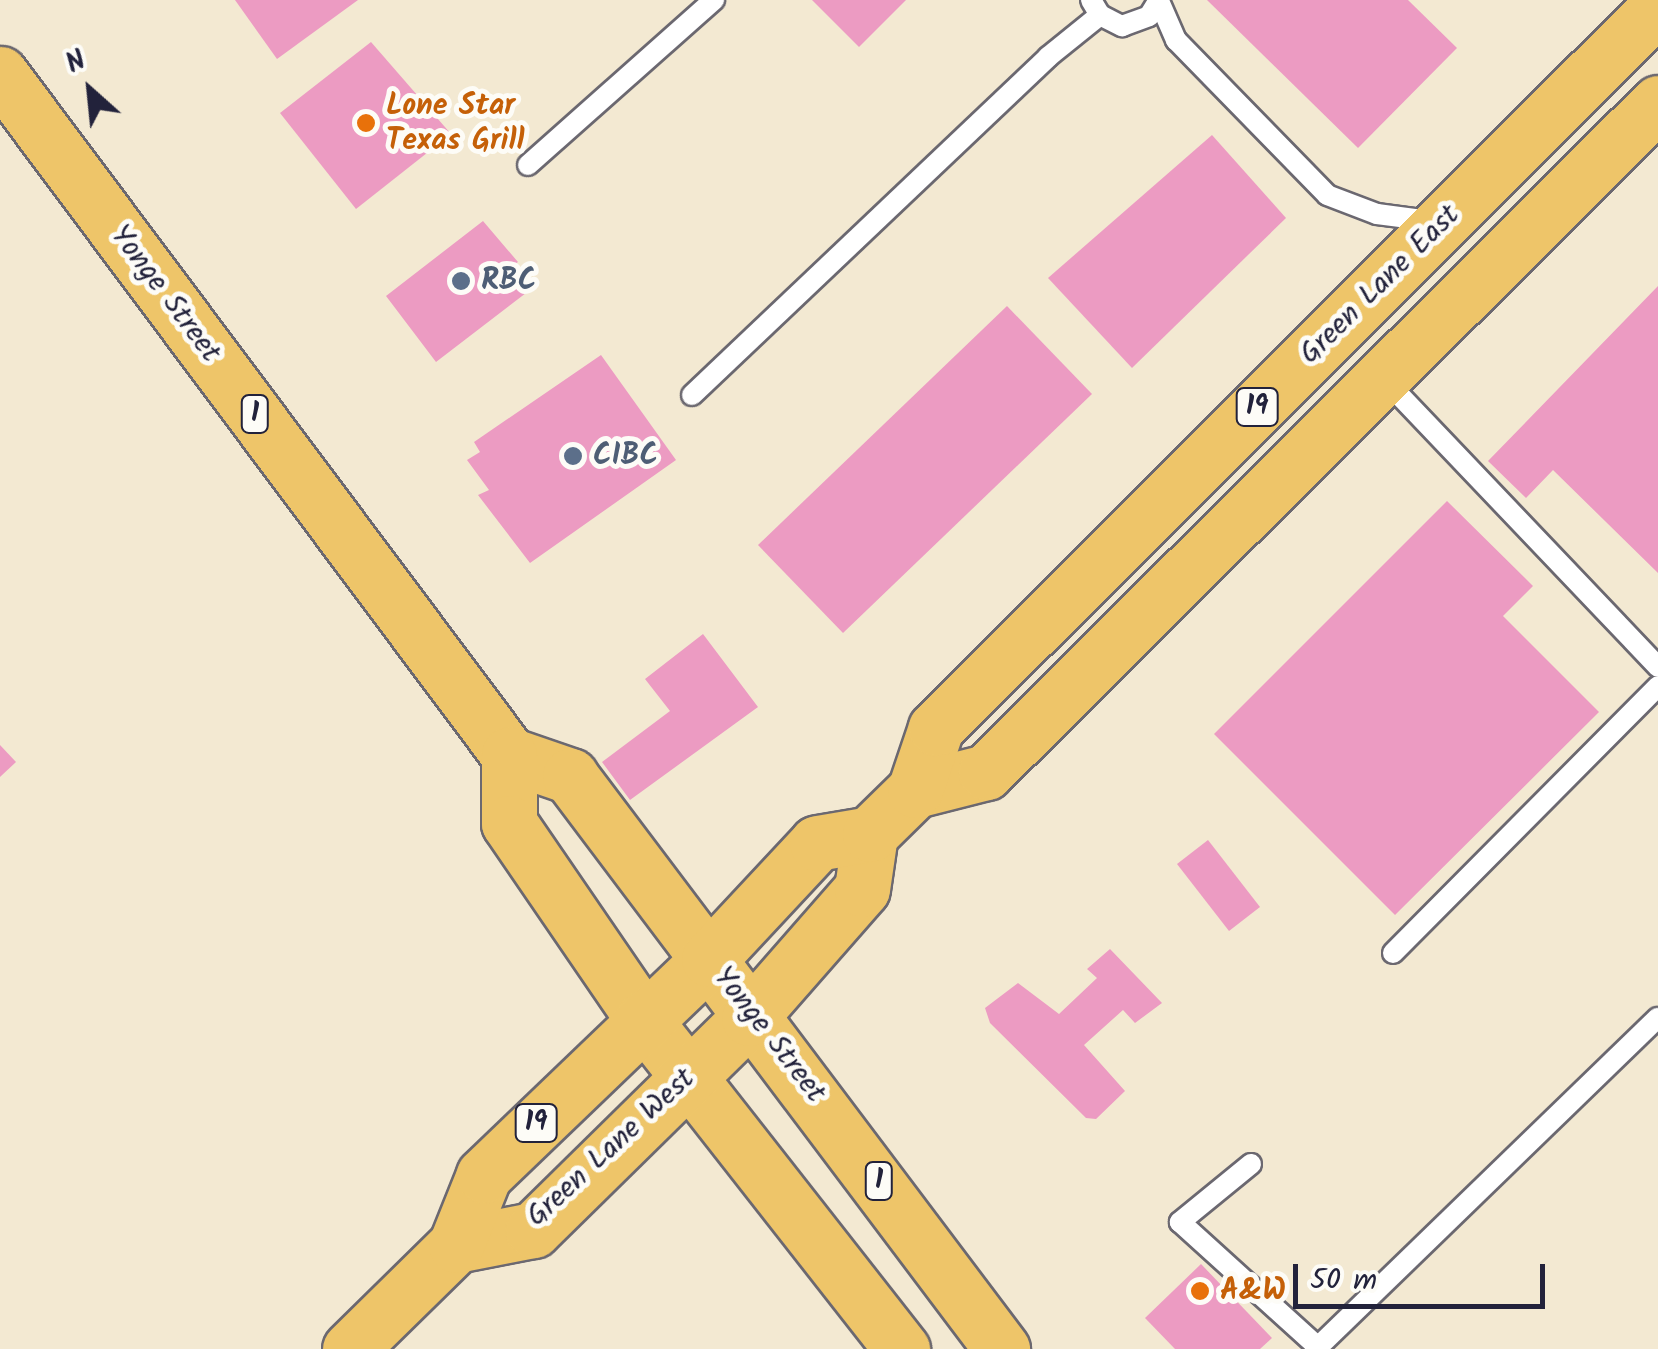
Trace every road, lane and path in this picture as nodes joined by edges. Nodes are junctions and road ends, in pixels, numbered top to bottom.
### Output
1 (714, 0) edge
2 (1159, 1) edge
3 (1658, 7) edge
4 (1096, 8) edge
5 (0, 74) edge
6 (1658, 103) edge
7 (528, 165) dead end
8 (1442, 223) junction
9 (1380, 375) junction
10 (692, 396) dead end
11 (1658, 667) edge
12 (1658, 686) edge
13 (509, 755) junction
14 (915, 790) junction
15 (870, 834) junction
16 (1393, 953) dead end
17 (710, 959) junction
18 (749, 1018) junction
19 (1658, 1018) edge
20 (643, 1020) junction
21 (688, 1076) junction
22 (1251, 1164) dead end
23 (456, 1246) junction
24 (1319, 1348) edge
25 (350, 1349) edge
26 (902, 1349) edge
27 (1002, 1349) edge

1 - 7 lane
2 - 4 lane
2 - 8 lane
3 - 8 main road, Green Lane East / 19
4 - 10 lane
5 - 13 main road, Yonge Street / 1
6 - 9 main road, 19
8 - 14 main road, Green Lane East / 19
9 - 11 lane
9 - 14 main road, 19
12 - 16 lane
13 - 17 main road, Yonge Street / 1
13 - 20 main road
14 - 15 main road, Green Lane East / 19
15 - 17 main road, 19
15 - 18 main road, 19
17 - 18 main road, Yonge Street / 1
17 - 20 main road, 19
18 - 21 main road, Green Lane West / 19
18 - 27 main road, Yonge Street / 1
19 - 24 lane
20 - 21 main road
20 - 23 main road, 19
21 - 23 main road, Green Lane West / 19
21 - 26 main road
22 - 24 lane
23 - 25 main road, 19

